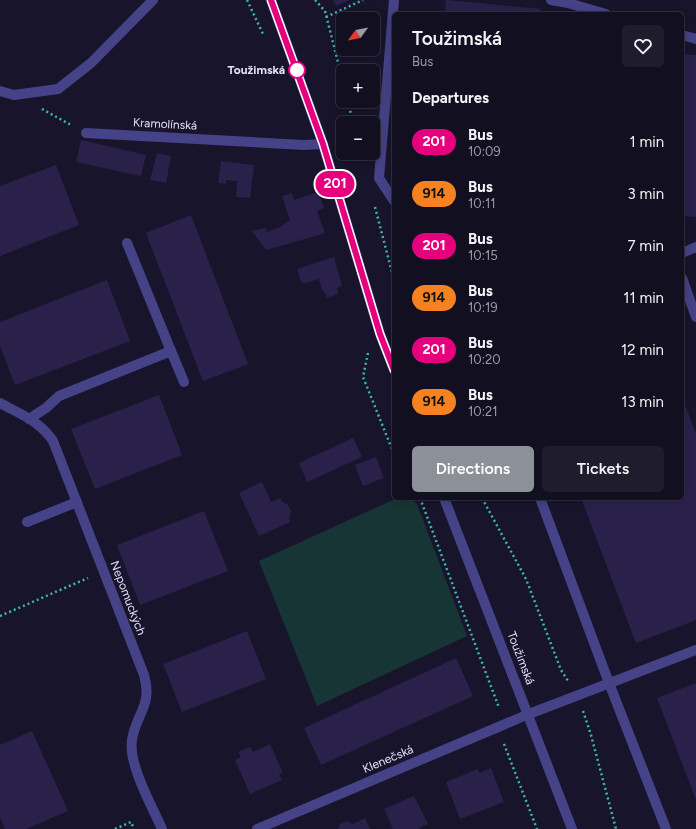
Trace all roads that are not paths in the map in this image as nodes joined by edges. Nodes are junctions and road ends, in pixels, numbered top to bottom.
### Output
1 (153, 0) edge
2 (271, 0) edge
3 (394, 0) edge
4 (550, 0) edge
5 (393, 12) edge
6 (599, 12) edge
7 (392, 24) edge
8 (684, 36) edge
9 (696, 39) edge
10 (0, 91) edge
11 (86, 132) road end
12 (323, 144) junction
13 (392, 197) edge
14 (127, 243) dead end
15 (696, 248) edge
16 (684, 252) edge
17 (684, 284) edge
18 (696, 317) edge
19 (171, 352) junction
20 (392, 365) edge
21 (184, 382) dead end
22 (0, 403) edge
23 (30, 418) junction
24 (445, 500) edge
25 (541, 500) edge
26 (77, 502) junction
27 (27, 522) dead end
28 (696, 650) edge
29 (609, 683) junction
30 (529, 714) junction
31 (162, 829) edge
32 (256, 829) edge
33 (572, 829) edge
34 (666, 829) edge

1 - 10 street
2 - 12 street
3 - 5 street
4 - 6 street
7 - 13 street
8 - 9 street
11 - 12 street, Kramolínská
12 - 20 street
14 - 19 street
15 - 16 street
17 - 18 street
19 - 21 street
19 - 23 street
22 - 23 street, Nepomuckých
23 - 26 street, Nepomuckých
24 - 30 street, Toužimská
25 - 29 street
26 - 27 street
26 - 31 street, Nepomuckých
28 - 29 street, Klenečská
29 - 30 street, Klenečská
29 - 34 street
30 - 32 street, Klenečská
30 - 33 street, Toužimská

